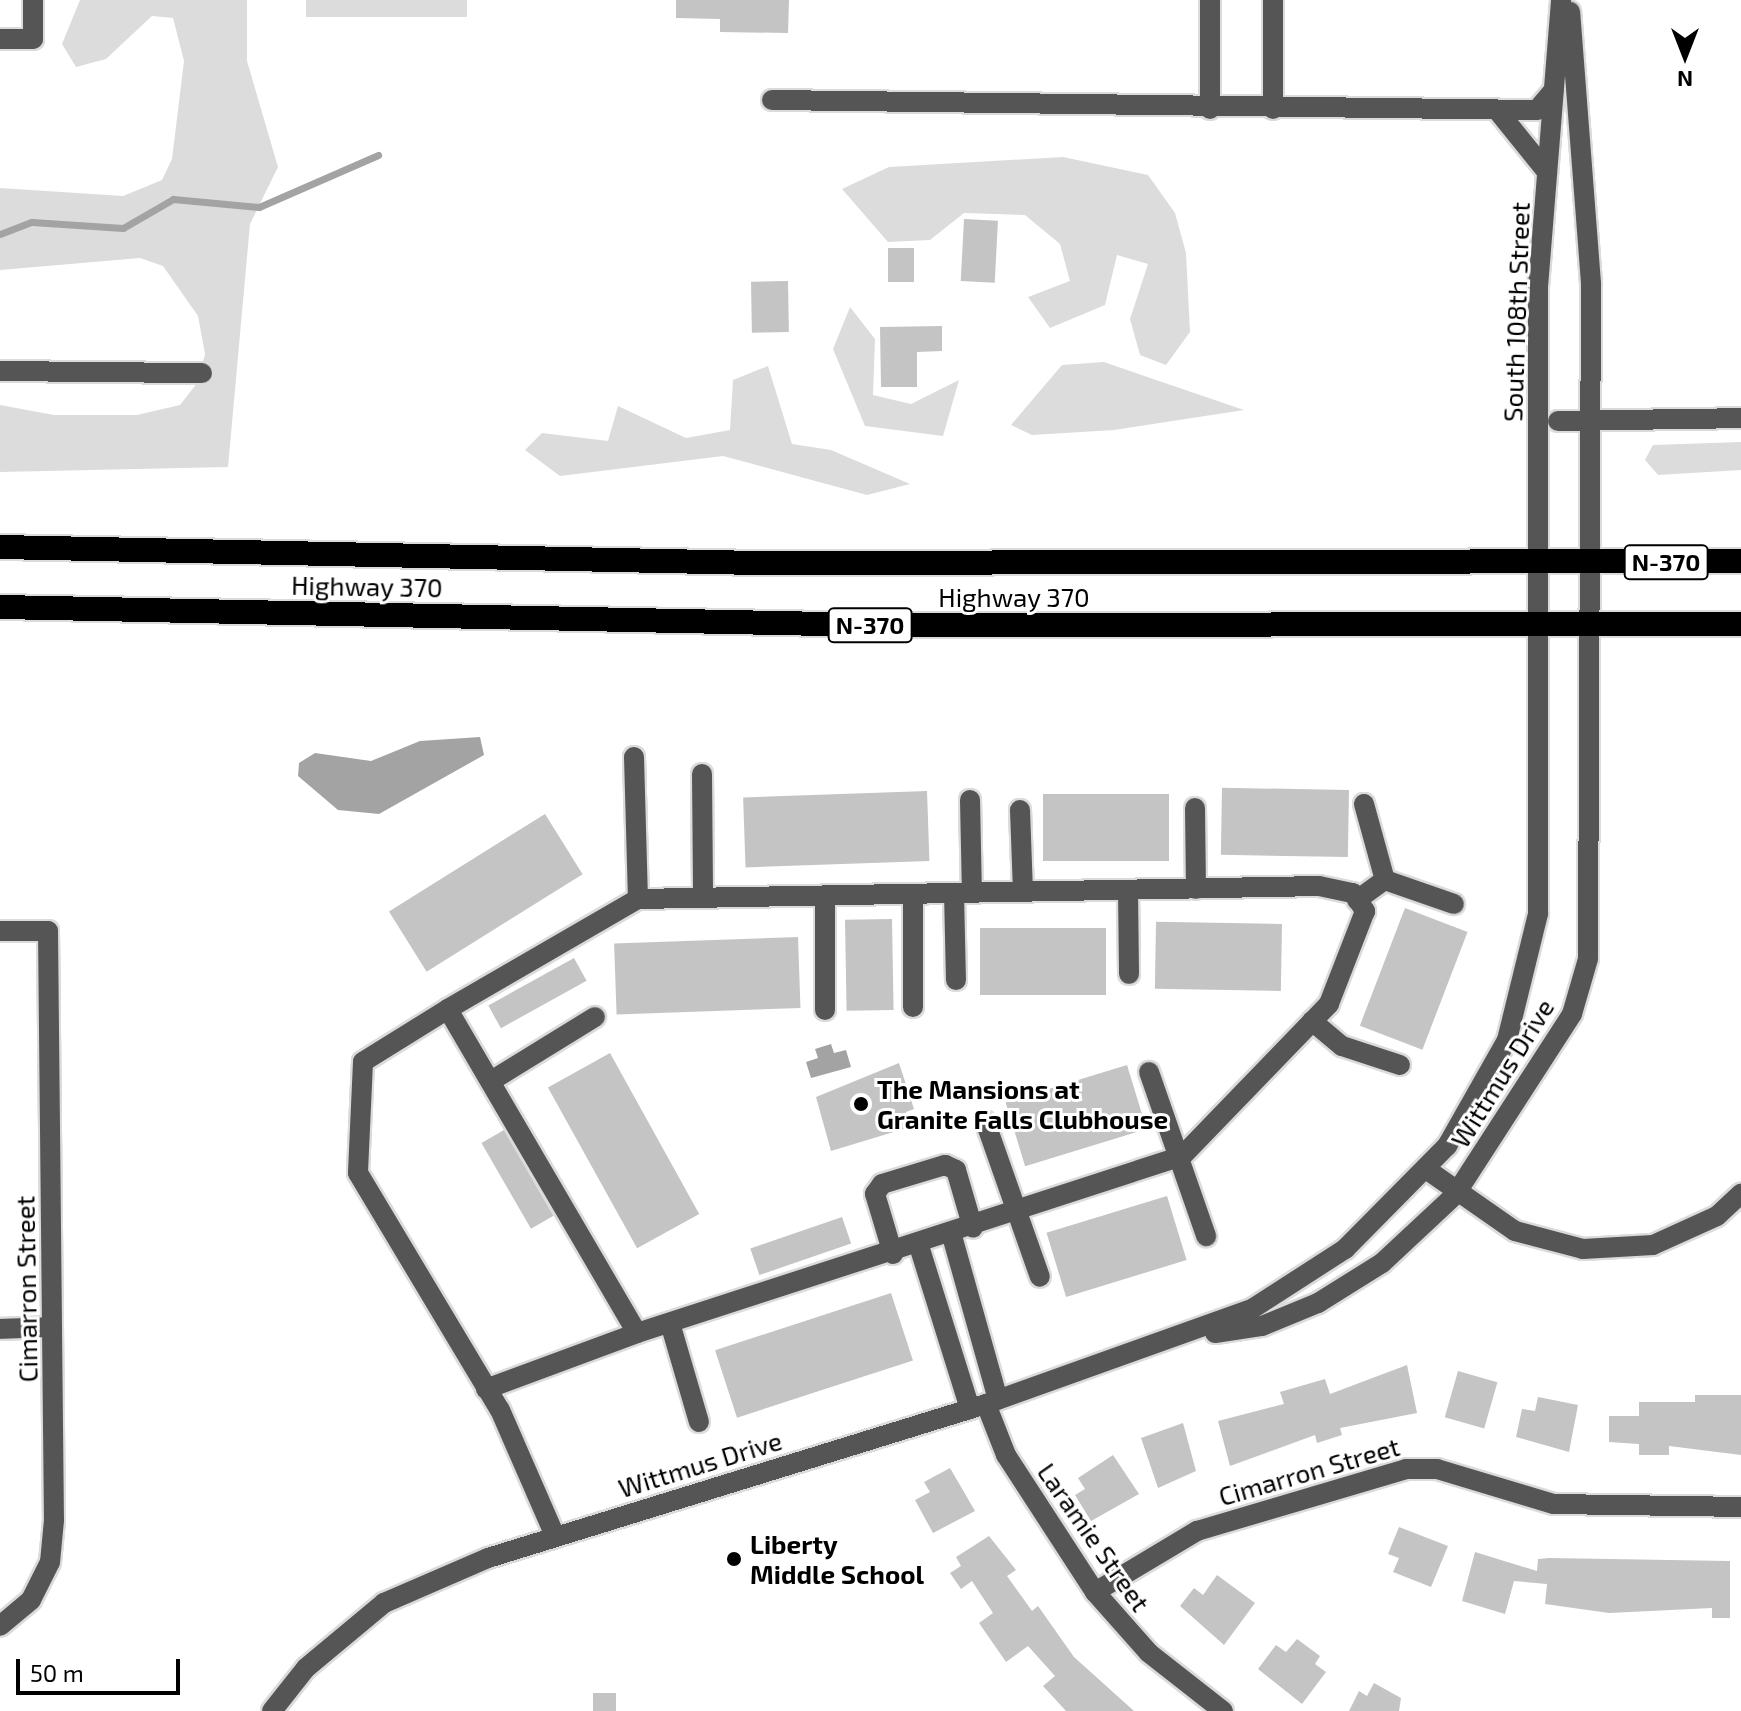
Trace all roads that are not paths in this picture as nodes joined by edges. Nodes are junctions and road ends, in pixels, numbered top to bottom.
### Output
1 (33, 0) edge
2 (1210, 0) edge
3 (1273, 0) edge
4 (1561, 0) edge
5 (1569, 0) edge
6 (0, 39) edge
7 (1554, 90) junction
8 (772, 100) dead end
9 (1210, 109) junction
10 (1273, 109) junction
11 (1497, 110) junction
12 (1547, 173) junction
13 (0, 371) edge
14 (202, 373) dead end
15 (1741, 418) edge
16 (1558, 421) dead end
17 (1591, 421) junction
18 (0, 547) edge
19 (1741, 561) edge
20 (1538, 563) junction
21 (1591, 563) junction
22 (0, 607) edge
23 (1741, 624) edge
24 (1539, 626) junction
25 (1591, 627) junction
26 (634, 757) dead end
27 (702, 774) dead end
28 (970, 800) dead end
29 (1364, 804) dead end
30 (1195, 808) dead end
31 (1020, 810) dead end
32 (1385, 880) junction
33 (1196, 889) junction
34 (1128, 890) junction
35 (1023, 892) junction
36 (963, 893) junction
37 (913, 895) junction
38 (825, 896) junction
39 (703, 898) junction
40 (638, 899) junction
41 (1357, 900) junction
42 (1454, 904) dead end
43 (0, 931) edge
44 (1129, 974) dead end
45 (956, 980) dead end
46 (913, 1007) dead end
47 (448, 1009) junction
48 (825, 1010) dead end
49 (595, 1017) dead end
50 (1312, 1021) junction
51 (1400, 1065) dead end
52 (1149, 1072) dead end
53 (491, 1081) junction
54 (985, 1121) dead end
55 (1182, 1156) junction
56 (1426, 1169) junction
57 (1741, 1194) edge
58 (1455, 1195) junction
59 (1017, 1212) junction
60 (973, 1228) junction
61 (952, 1236) junction
62 (1206, 1236) dead end
63 (919, 1246) junction
64 (893, 1254) junction
65 (1040, 1277) dead end
66 (670, 1323) junction
67 (52, 1327) junction
68 (0, 1329) edge
69 (637, 1333) junction
70 (1184, 1339) junction
71 (486, 1389) junction
72 (985, 1405) junction
73 (699, 1422) dead end
74 (1741, 1507) edge
75 (555, 1536) junction
76 (1095, 1592) junction
77 (0, 1626) edge
78 (272, 1711) edge
79 (1223, 1711) edge

1 - 6 street
2 - 9 street
3 - 10 street
4 - 7 street, South 108th Street
5 - 17 street
7 - 11 street
7 - 12 street, South 108th Street
8 - 9 street
9 - 10 street
10 - 11 street
11 - 12 street
12 - 20 street, South 108th Street
13 - 14 street
15 - 17 street
16 - 17 street
17 - 21 street
18 - 20 highway, Highway 370 / N-370
19 - 21 highway, Highway 370 / N-370
20 - 21 highway, Highway 370 / N-370
20 - 24 street, South 108th Street
21 - 25 street, Wittmus Drive
22 - 24 highway, Highway 370 / N-370
23 - 25 highway, Highway 370 / N-370
24 - 25 highway, Highway 370 / N-370
24 - 56 street, Wittmus Drive
25 - 58 street, Wittmus Drive
26 - 40 street
27 - 39 street
28 - 36 street
29 - 32 street
30 - 33 street
31 - 35 street
32 - 41 street
32 - 42 street
33 - 34 street
33 - 41 street
34 - 35 street
34 - 44 street
35 - 36 street
36 - 37 street
36 - 45 street
37 - 38 street
37 - 46 street
38 - 39 street
38 - 48 street
39 - 40 street
40 - 47 street
41 - 50 street
43 - 67 street, Cimarron Street
47 - 53 street
47 - 71 street
49 - 53 street
50 - 51 street
50 - 55 street
52 - 55 street
53 - 69 street
54 - 59 street
55 - 59 street
55 - 62 street
56 - 58 street
56 - 70 street, Wittmus Drive
57 - 58 street
58 - 70 street, Wittmus Drive
59 - 60 street
59 - 65 street
60 - 61 street
60 - 64 street
61 - 63 street
61 - 72 street
63 - 64 street
63 - 72 street
64 - 66 street
66 - 69 street
66 - 73 street
67 - 68 street
67 - 77 street, Cimarron Street
69 - 71 street
70 - 72 street, Wittmus Drive
71 - 75 street
72 - 75 street, Wittmus Drive
72 - 76 street, Laramie Street
74 - 76 street, Cimarron Street
75 - 78 street, Wittmus Drive
76 - 79 street, Laramie Street

